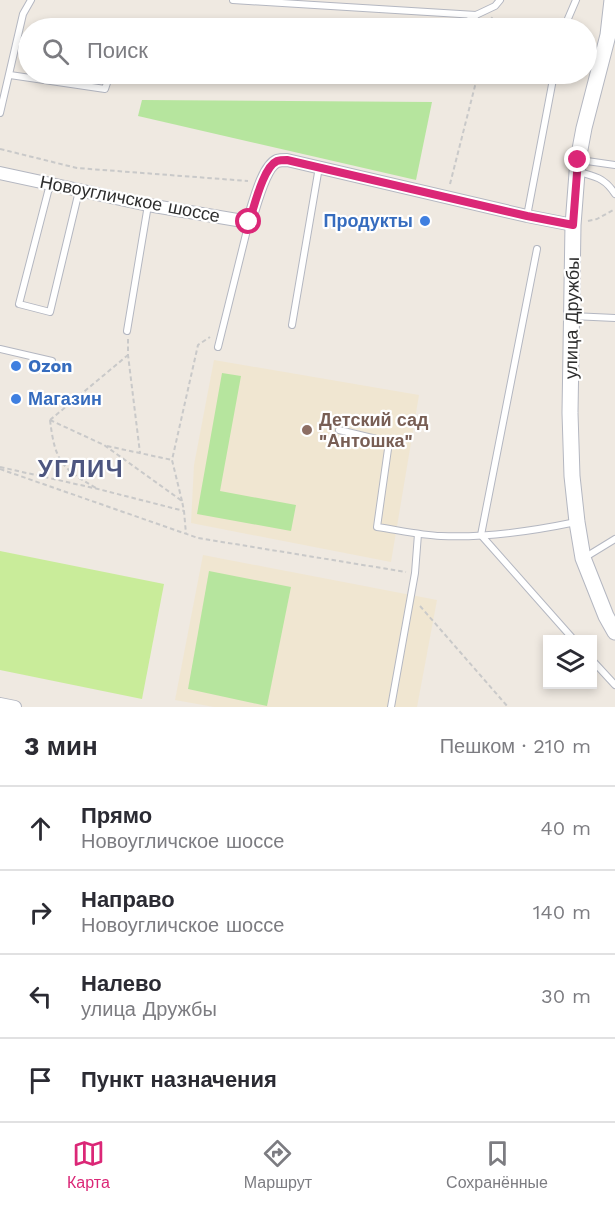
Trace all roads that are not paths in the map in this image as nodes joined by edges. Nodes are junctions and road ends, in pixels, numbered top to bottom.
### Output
1 (31, 0) edge
2 (233, 0) edge
3 (500, 0) edge
4 (576, 0) edge
5 (611, 0) edge
6 (476, 15) junction
7 (22, 18) edge
8 (472, 18) edge
9 (568, 18) edge
10 (612, 36) edge
11 (18, 37) edge
12 (10, 75) junction
13 (18, 76) edge
14 (71, 84) edge
15 (107, 84) edge
16 (553, 84) edge
17 (0, 113) edge
18 (615, 165) edge
19 (577, 166) junction
20 (319, 167) junction
21 (0, 173) edge
22 (50, 184) junction
23 (80, 190) junction
24 (615, 194) edge
25 (148, 206) junction
26 (527, 216) junction
27 (249, 222) junction
28 (573, 225) junction
29 (537, 249) dead end
30 (572, 316) junction
31 (615, 318) edge
32 (292, 325) dead end
33 (127, 331) road end
34 (218, 347) dead end
35 (0, 349) edge
36 (52, 361) dead end
37 (339, 430) dead end
38 (577, 522) junction
39 (418, 534) junction
40 (481, 535) junction
41 (615, 539) edge
42 (583, 558) junction
43 (610, 613) edge
44 (615, 632) edge
45 (570, 635) edge
46 (597, 665) edge
47 (615, 685) edge
48 (0, 704) edge
49 (15, 707) edge
50 (391, 707) edge

1 - 7 lane
2 - 6 lane
3 - 6 lane
4 - 9 lane
5 - 10 street, улица Дружбы
6 - 8 lane
10 - 19 street, улица Дружбы
11 - 12 lane
12 - 13 lane
12 - 17 lane
14 - 15 lane
16 - 26 lane
18 - 19 lane
19 - 24 lane
19 - 28 street, улица Дружбы
20 - 26 street
20 - 27 street
20 - 32 lane
21 - 22 street, Новоугличское шоссе
22 - 23 street, Новоугличское шоссе
22 - 23 lane
23 - 25 street, Новоугличское шоссе
25 - 27 street, Новоугличское шоссе
25 - 33 lane
26 - 28 street
27 - 34 lane
28 - 30 street, улица Дружбы
29 - 40 lane
30 - 31 lane
30 - 38 street, улица Дружбы
35 - 36 lane
37 - 39 lane
38 - 40 lane
38 - 42 street, улица Дружбы
39 - 40 lane
39 - 50 lane
40 - 45 lane
41 - 42 lane
42 - 43 street, улица Дружбы
43 - 44 street, улица Дружбы
46 - 47 lane
48 - 49 street

